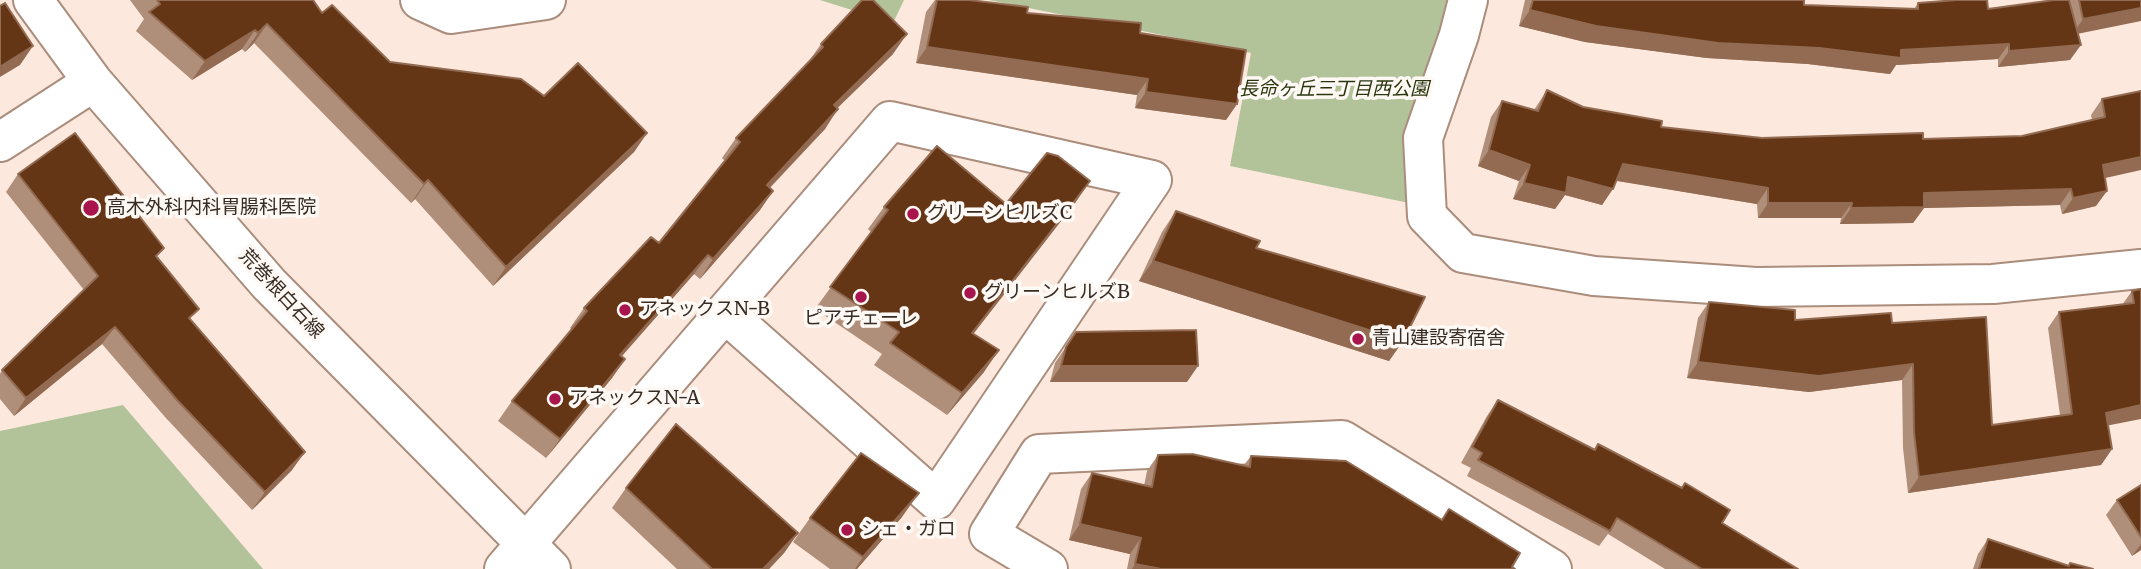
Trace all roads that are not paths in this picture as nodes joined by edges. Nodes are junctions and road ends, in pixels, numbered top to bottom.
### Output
1 (33, 0) edge
2 (420, 0) edge
3 (547, 0) edge
4 (1468, 0) edge
5 (93, 82) junction
6 (0, 142) edge
7 (2141, 269) edge
8 (724, 313) junction
9 (526, 561) edge
10 (1048, 569) edge
11 (1552, 569) edge

1 - 5 street, 荒巻根白石線
2 - 3 street
4 - 7 street
5 - 6 street
5 - 9 street, 荒巻根白石線
8 - 8 street
8 - 9 street
10 - 11 street

